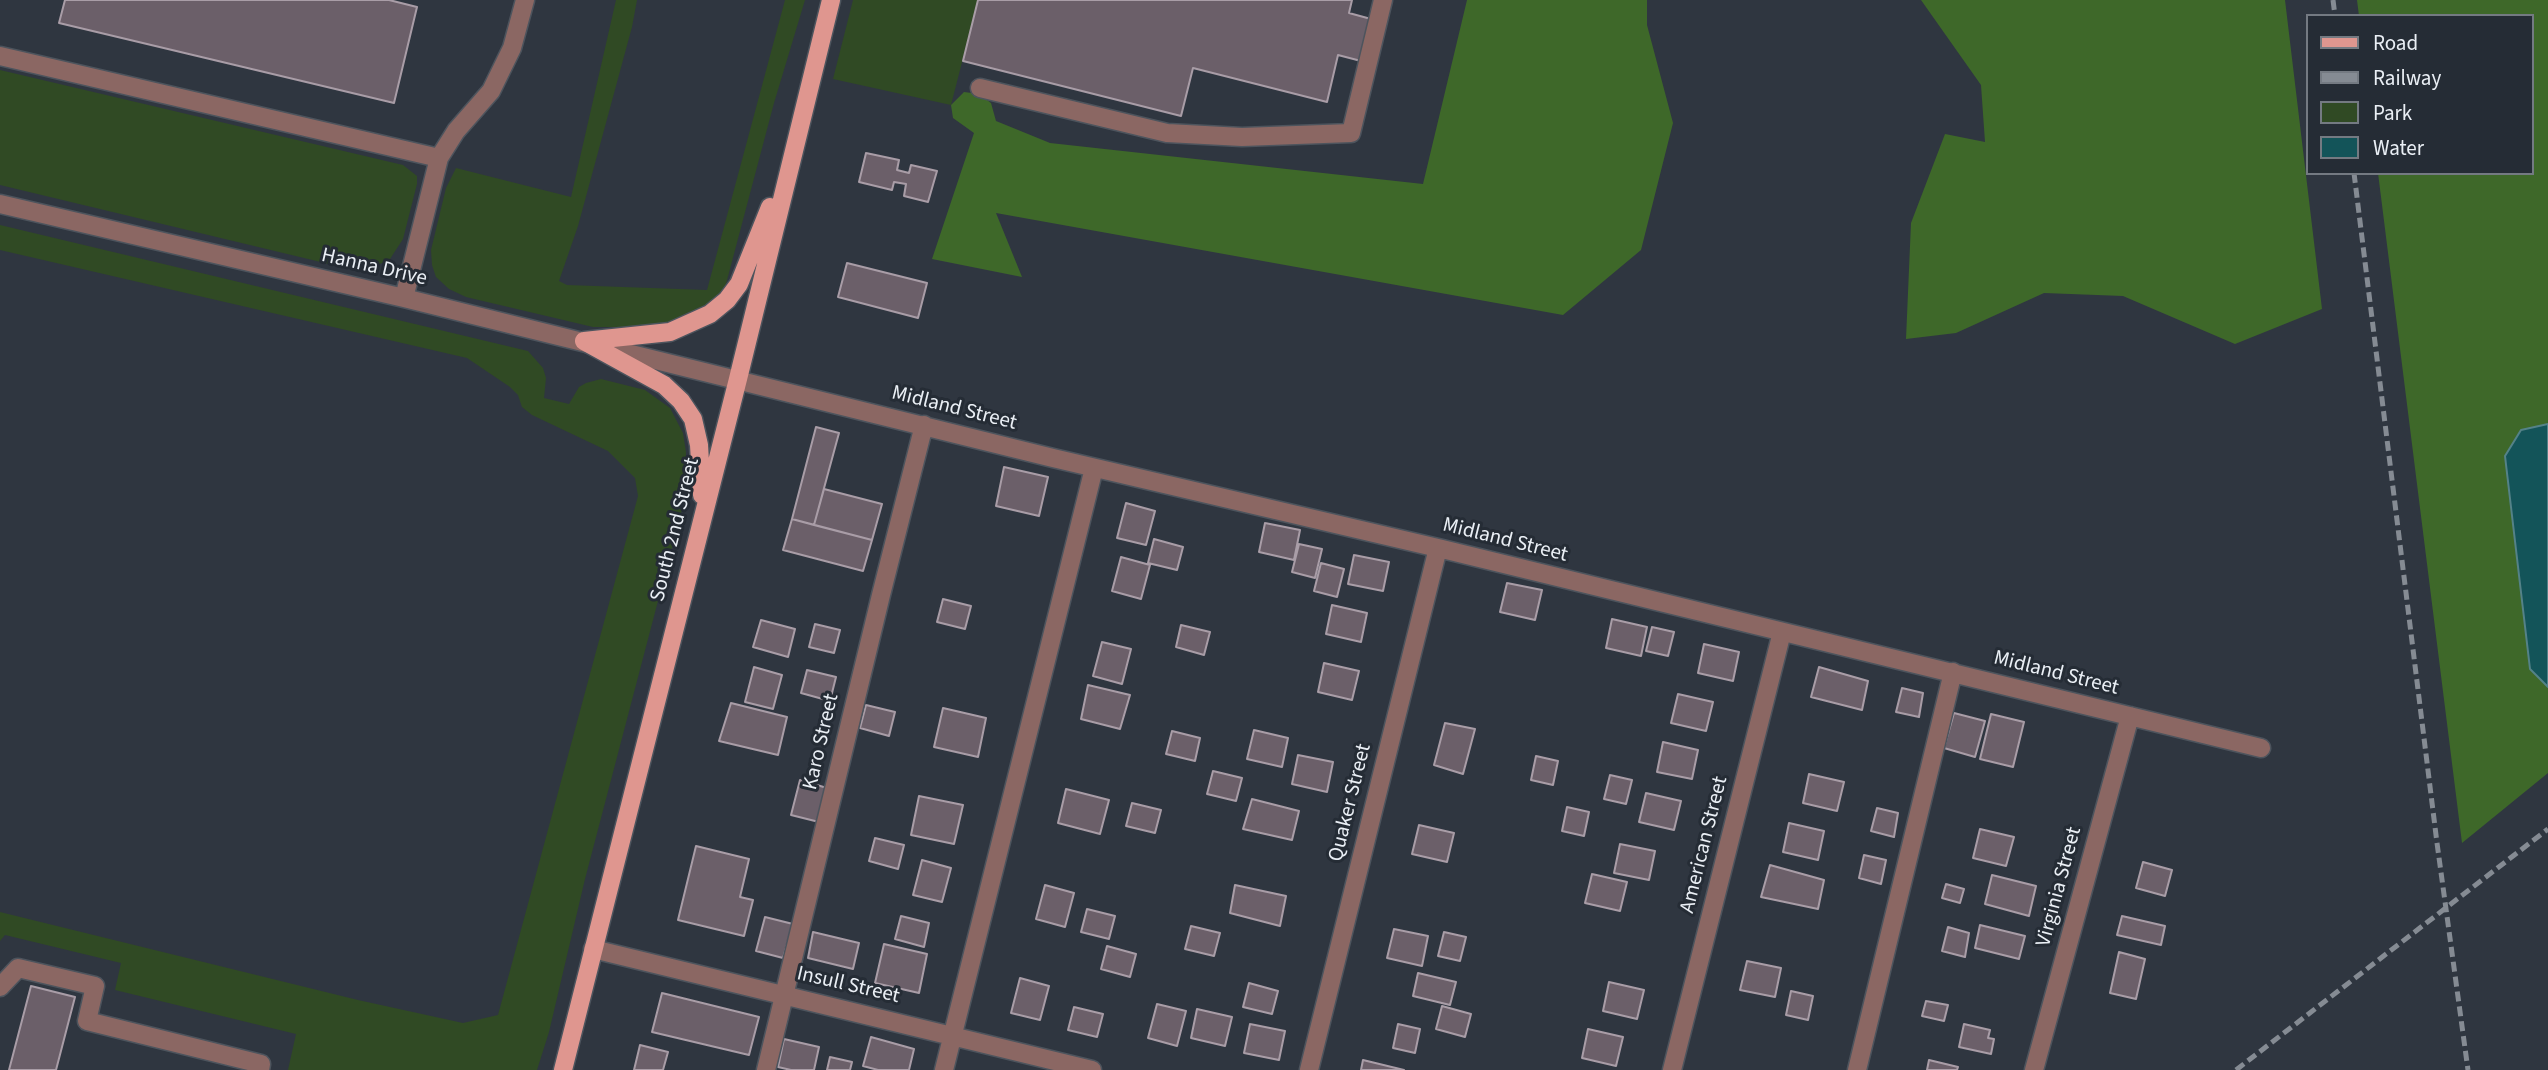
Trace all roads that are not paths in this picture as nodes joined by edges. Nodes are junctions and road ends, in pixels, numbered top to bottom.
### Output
1 (525, 0) edge
2 (831, 0) edge
3 (1383, 0) edge
4 (0, 56) edge
5 (980, 88) dead end
6 (796, 143) junction
7 (439, 158) junction
8 (0, 204) edge
9 (404, 298) junction
10 (584, 341) junction
11 (738, 379) junction
12 (924, 425) junction
13 (1094, 468) junction
14 (704, 514) junction
15 (1438, 548) junction
16 (1782, 632) junction
17 (1953, 672) junction
18 (2130, 716) junction
19 (2261, 748) dead end
20 (593, 949) junction
21 (0, 988) edge
22 (784, 994) junction
23 (953, 1035) junction
24 (260, 1070) edge
25 (563, 1070) edge
26 (766, 1070) edge
27 (944, 1070) edge
28 (1092, 1070) edge
29 (1308, 1070) edge
30 (1672, 1070) edge
31 (1857, 1070) edge
32 (2034, 1070) edge

1 - 7 street
2 - 6 main road, South 2nd Street
3 - 5 street
4 - 7 street
6 - 10 main road
6 - 11 main road, South 2nd Street
7 - 9 street
8 - 9 street, Hanna Drive
9 - 10 street, Hanna Drive
10 - 11 street, Hanna Drive
10 - 14 main road
11 - 12 street, Midland Street
11 - 14 main road, South 2nd Street
12 - 13 street, Midland Street
12 - 22 street, Karo Street
13 - 15 street, Midland Street
13 - 23 street
14 - 20 main road, South 2nd Street
15 - 16 street, Midland Street
15 - 29 street, Quaker Street
16 - 17 street, Midland Street
16 - 30 street, American Street
17 - 18 street, Midland Street
17 - 31 street
18 - 19 street, Midland Street
18 - 32 street, Virginia Street
20 - 22 street, Insull Street
20 - 25 main road, South 2nd Street
21 - 24 street
22 - 23 street, Insull Street
22 - 26 street, Karo Street
23 - 27 street
23 - 28 street, Insull Street

